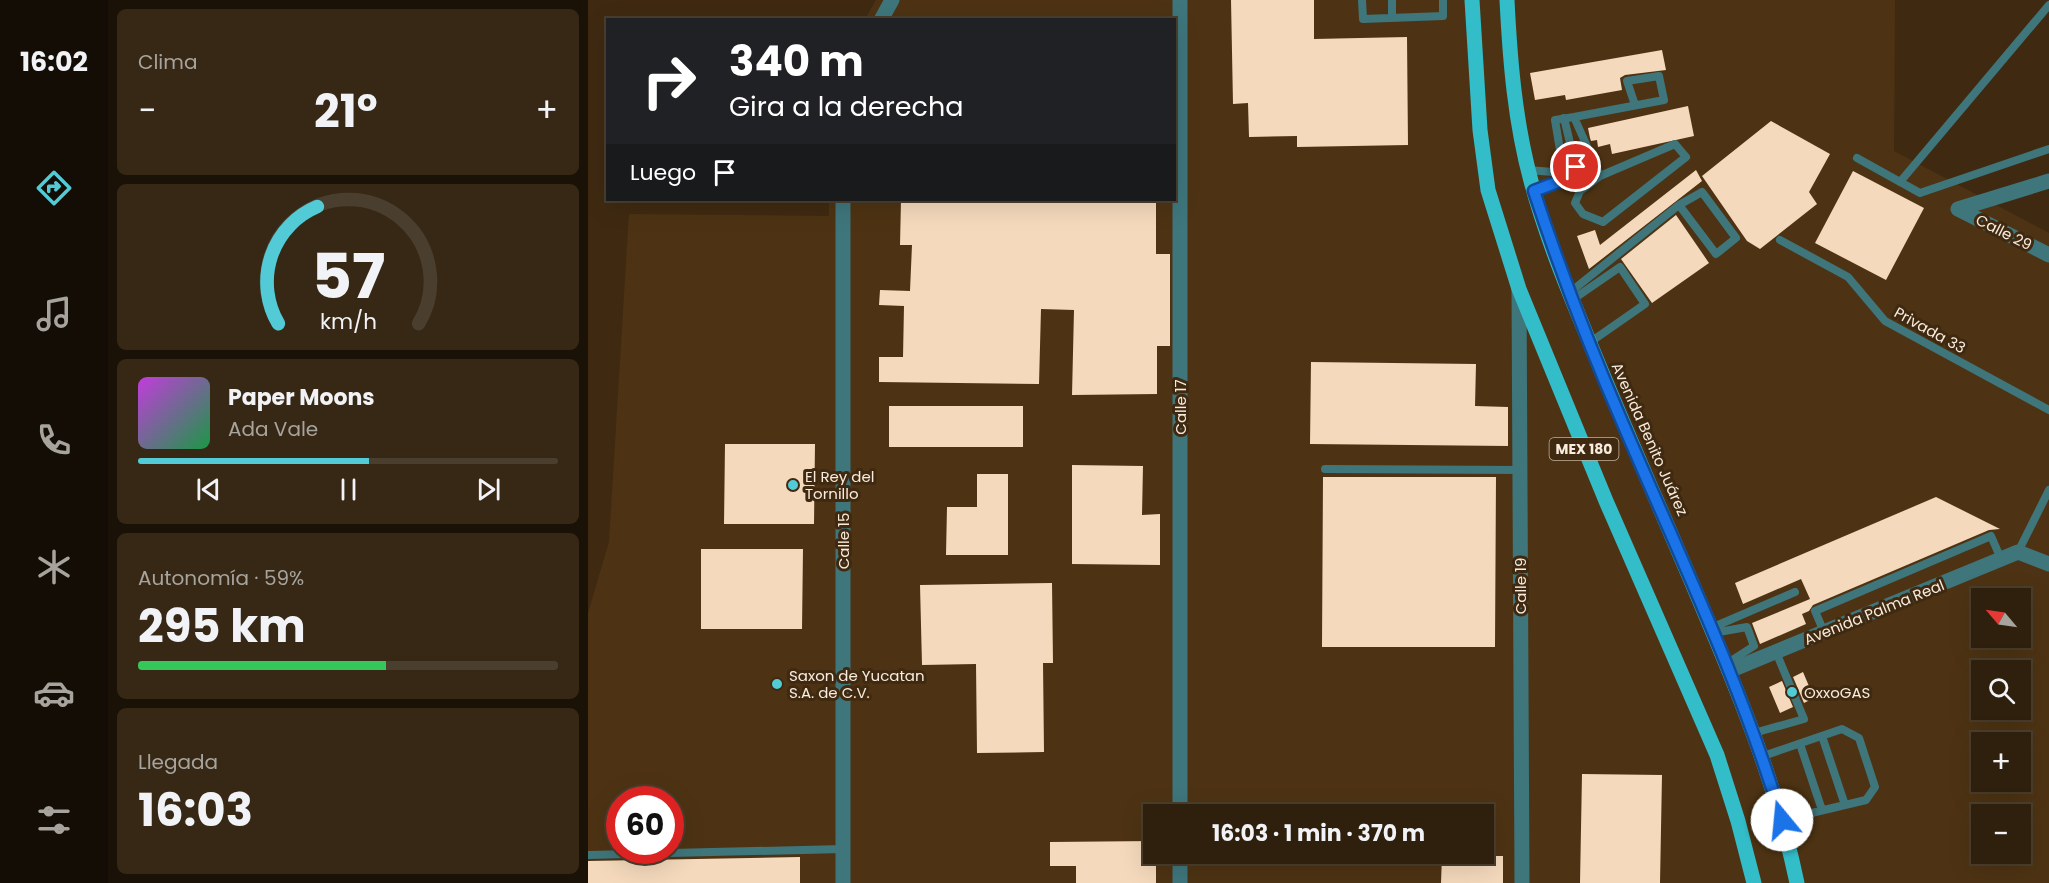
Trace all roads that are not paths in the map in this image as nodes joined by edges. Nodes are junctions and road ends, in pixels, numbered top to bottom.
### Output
1 (892, 0) edge
2 (1180, 0) edge
3 (1362, 0) edge
4 (1392, 0) edge
5 (1443, 0) edge
6 (1472, 0) edge
7 (1507, 0) edge
8 (2049, 5) edge
9 (882, 18) edge
10 (1392, 18) junction
11 (1635, 105) junction
12 (1574, 117) junction
13 (1564, 118) junction
14 (2049, 149) edge
15 (1857, 158) dead end
16 (1528, 170) junction
17 (1600, 176) junction
18 (2049, 181) edge
19 (1900, 182) junction
20 (1534, 191) junction
21 (843, 201) edge
22 (1679, 205) junction
23 (1780, 240) dead end
24 (2049, 255) edge
25 (1519, 289) junction
26 (1571, 296) junction
27 (1589, 342) junction
28 (2049, 410) edge
29 (1325, 469) dead end
30 (1520, 470) junction
31 (2049, 490) edge
32 (2018, 552) junction
33 (2001, 559) junction
34 (2049, 564) edge
35 (1794, 592) dead end
36 (1712, 631) junction
37 (1824, 632) junction
38 (1776, 652) junction
39 (1727, 668) junction
40 (1754, 733) junction
41 (1822, 736) junction
42 (1800, 744) junction
43 (1763, 756) junction
44 (1180, 804) edge
45 (1845, 805) junction
46 (1822, 810) junction
47 (1782, 820) junction
48 (843, 849) junction
49 (588, 855) edge
50 (1180, 864) edge
51 (843, 883) edge
52 (1180, 883) edge
53 (1522, 883) edge
54 (1754, 883) edge
55 (1797, 883) edge

1 - 9 street
2 - 44 street, Calle 17
3 - 10 lane
4 - 10 lane
5 - 10 lane
6 - 25 main road, MEX 180
7 - 16 main road, Avenida Benito Juárez / MEX 180
8 - 19 lane
11 - 11 lane
11 - 12 lane
12 - 13 lane
12 - 17 lane
13 - 16 lane
13 - 20 lane
14 - 19 lane
15 - 19 lane
16 - 20 main road, Avenida Benito Juárez / MEX 180
17 - 17 lane
18 - 24 street, Calle 29
20 - 26 main road, Avenida Benito Juárez / MEX 180
21 - 48 street, Calle 15
22 - 22 lane
22 - 26 lane
23 - 28 lane, Privada 33
25 - 30 street, Calle 19
25 - 54 main road, MEX 180
26 - 27 main road, Avenida Benito Juárez / MEX 180
26 - 27 lane
27 - 36 main road, Avenida Benito Juárez / MEX 180
29 - 30 lane
30 - 53 street, Calle 19
31 - 32 lane
32 - 33 street, Avenida Palma Real
32 - 34 street
33 - 37 street, Avenida Palma Real
33 - 37 lane
35 - 36 lane
36 - 39 main road, Avenida Benito Juárez / MEX 180
36 - 39 lane
37 - 38 street, Avenida Palma Real
38 - 39 street, Avenida Palma Real
38 - 40 lane
39 - 40 main road, Avenida Benito Juárez / MEX 180
40 - 43 main road, Avenida Benito Juárez / MEX 180
41 - 42 lane
41 - 45 lane
41 - 45 lane
42 - 43 lane
42 - 46 lane
43 - 47 main road, Avenida Benito Juárez / MEX 180
45 - 46 lane
46 - 47 lane
47 - 55 main road, Avenida Benito Juárez / MEX 180
48 - 49 lane
48 - 51 street, Calle 15
50 - 52 street

